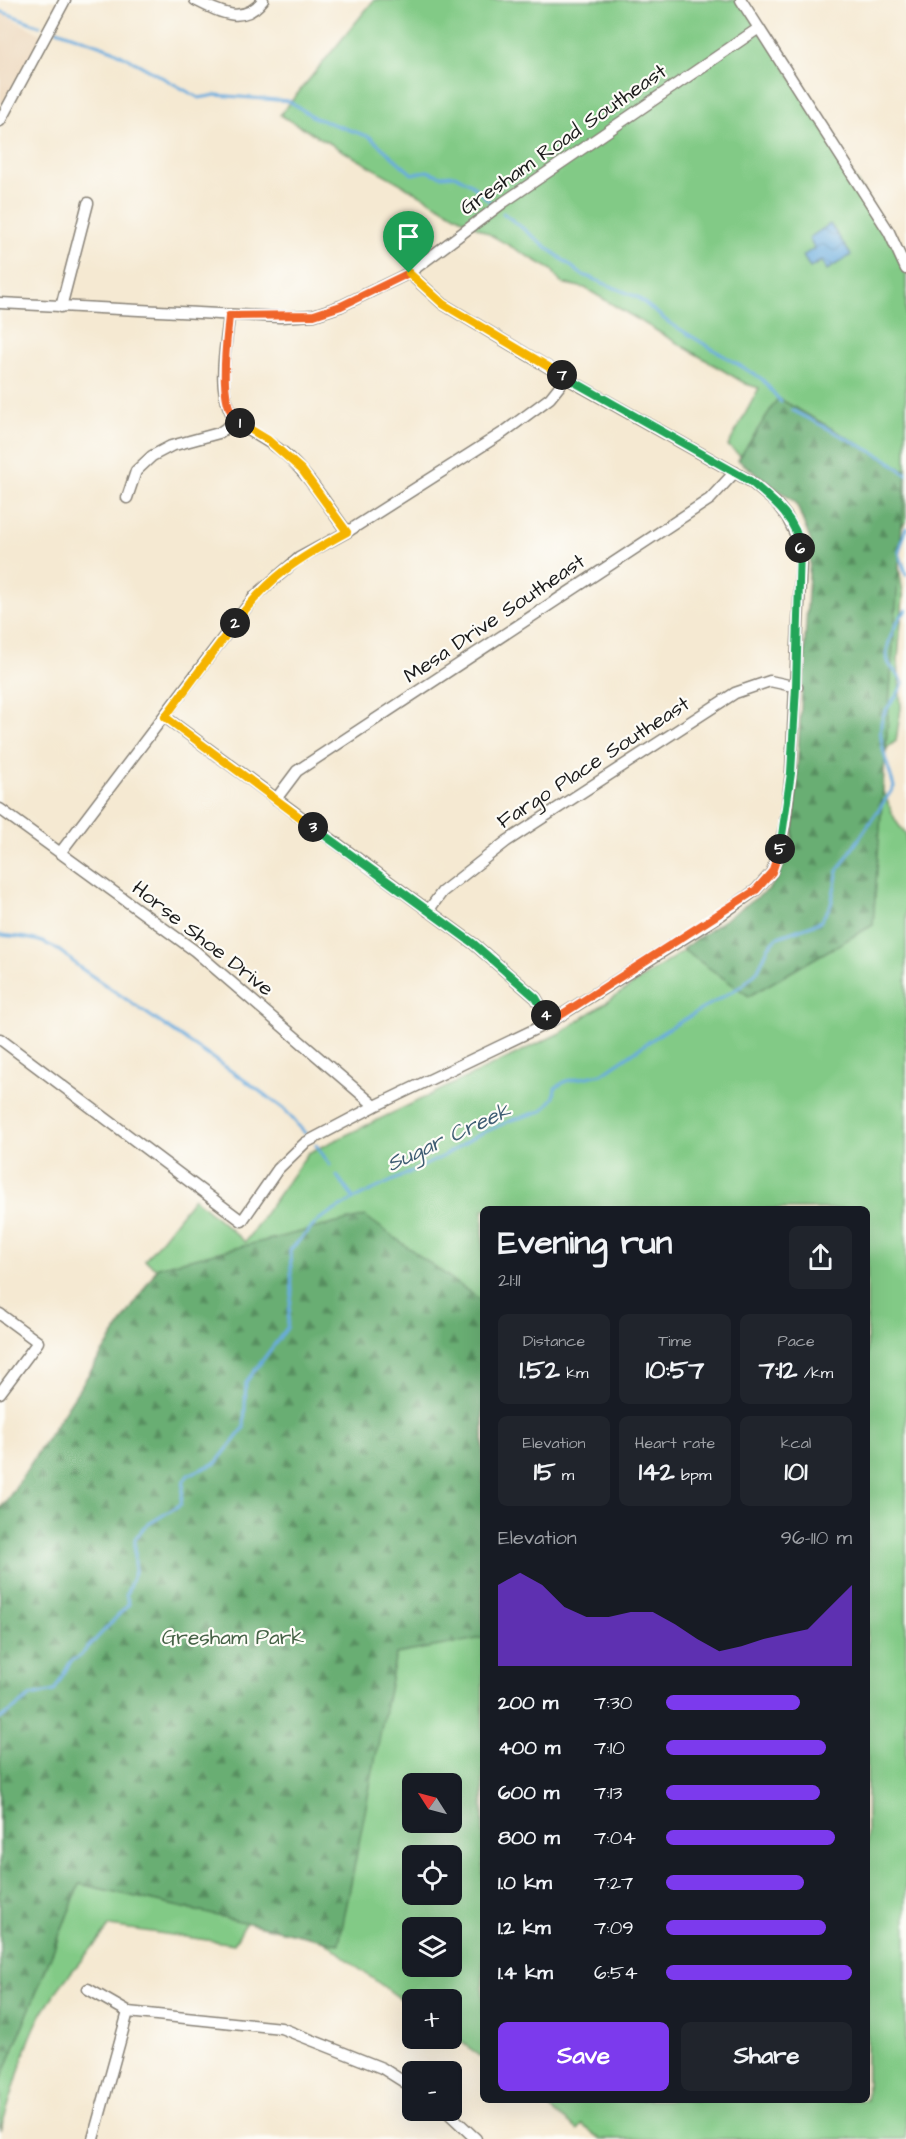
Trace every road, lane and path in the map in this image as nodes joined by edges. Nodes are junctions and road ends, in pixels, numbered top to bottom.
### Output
1 (65, 0) edge
2 (195, 0) edge
3 (262, 0) edge
4 (741, 0) edge
5 (759, 28) junction
6 (0, 121) edge
7 (88, 203) dead end
8 (906, 269) edge
9 (409, 273) junction
10 (0, 303) edge
11 (61, 307) junction
12 (229, 316) junction
13 (566, 378) junction
14 (236, 421) junction
15 (735, 472) junction
16 (127, 498) dead end
17 (347, 532) junction
18 (796, 687) junction
19 (165, 717) junction
20 (276, 799) junction
21 (0, 809) edge
22 (60, 853) junction
23 (428, 911) junction
24 (550, 1022) junction
25 (0, 1039) edge
26 (375, 1106) junction
27 (0, 1314) edge
28 (0, 1393) edge
29 (88, 1989) dead end
30 (128, 2012) junction
31 (402, 2081) edge
32 (457, 2121) edge
33 (93, 2139) edge
34 (476, 2139) edge

1 - 6 street
2 - 3 street
4 - 5 street
5 - 8 street
5 - 9 street, Gresham Road Southeast
7 - 11 street
9 - 12 street, Gresham Road Southeast
9 - 13 street
10 - 11 street, Gresham Road Southeast
11 - 12 street, Gresham Road Southeast
12 - 14 street
13 - 15 street
13 - 17 street
14 - 16 street
14 - 17 street
15 - 18 street
15 - 20 street, Mesa Drive Southeast
17 - 19 street
18 - 23 street, Fargo Place Southeast
18 - 24 street
19 - 20 street
19 - 22 street
20 - 23 street
21 - 22 street, Horse Shoe Drive
22 - 26 street, Horse Shoe Drive
23 - 24 street
24 - 26 street
25 - 26 street
27 - 28 street
29 - 30 street
30 - 31 street
30 - 33 street
32 - 34 street

